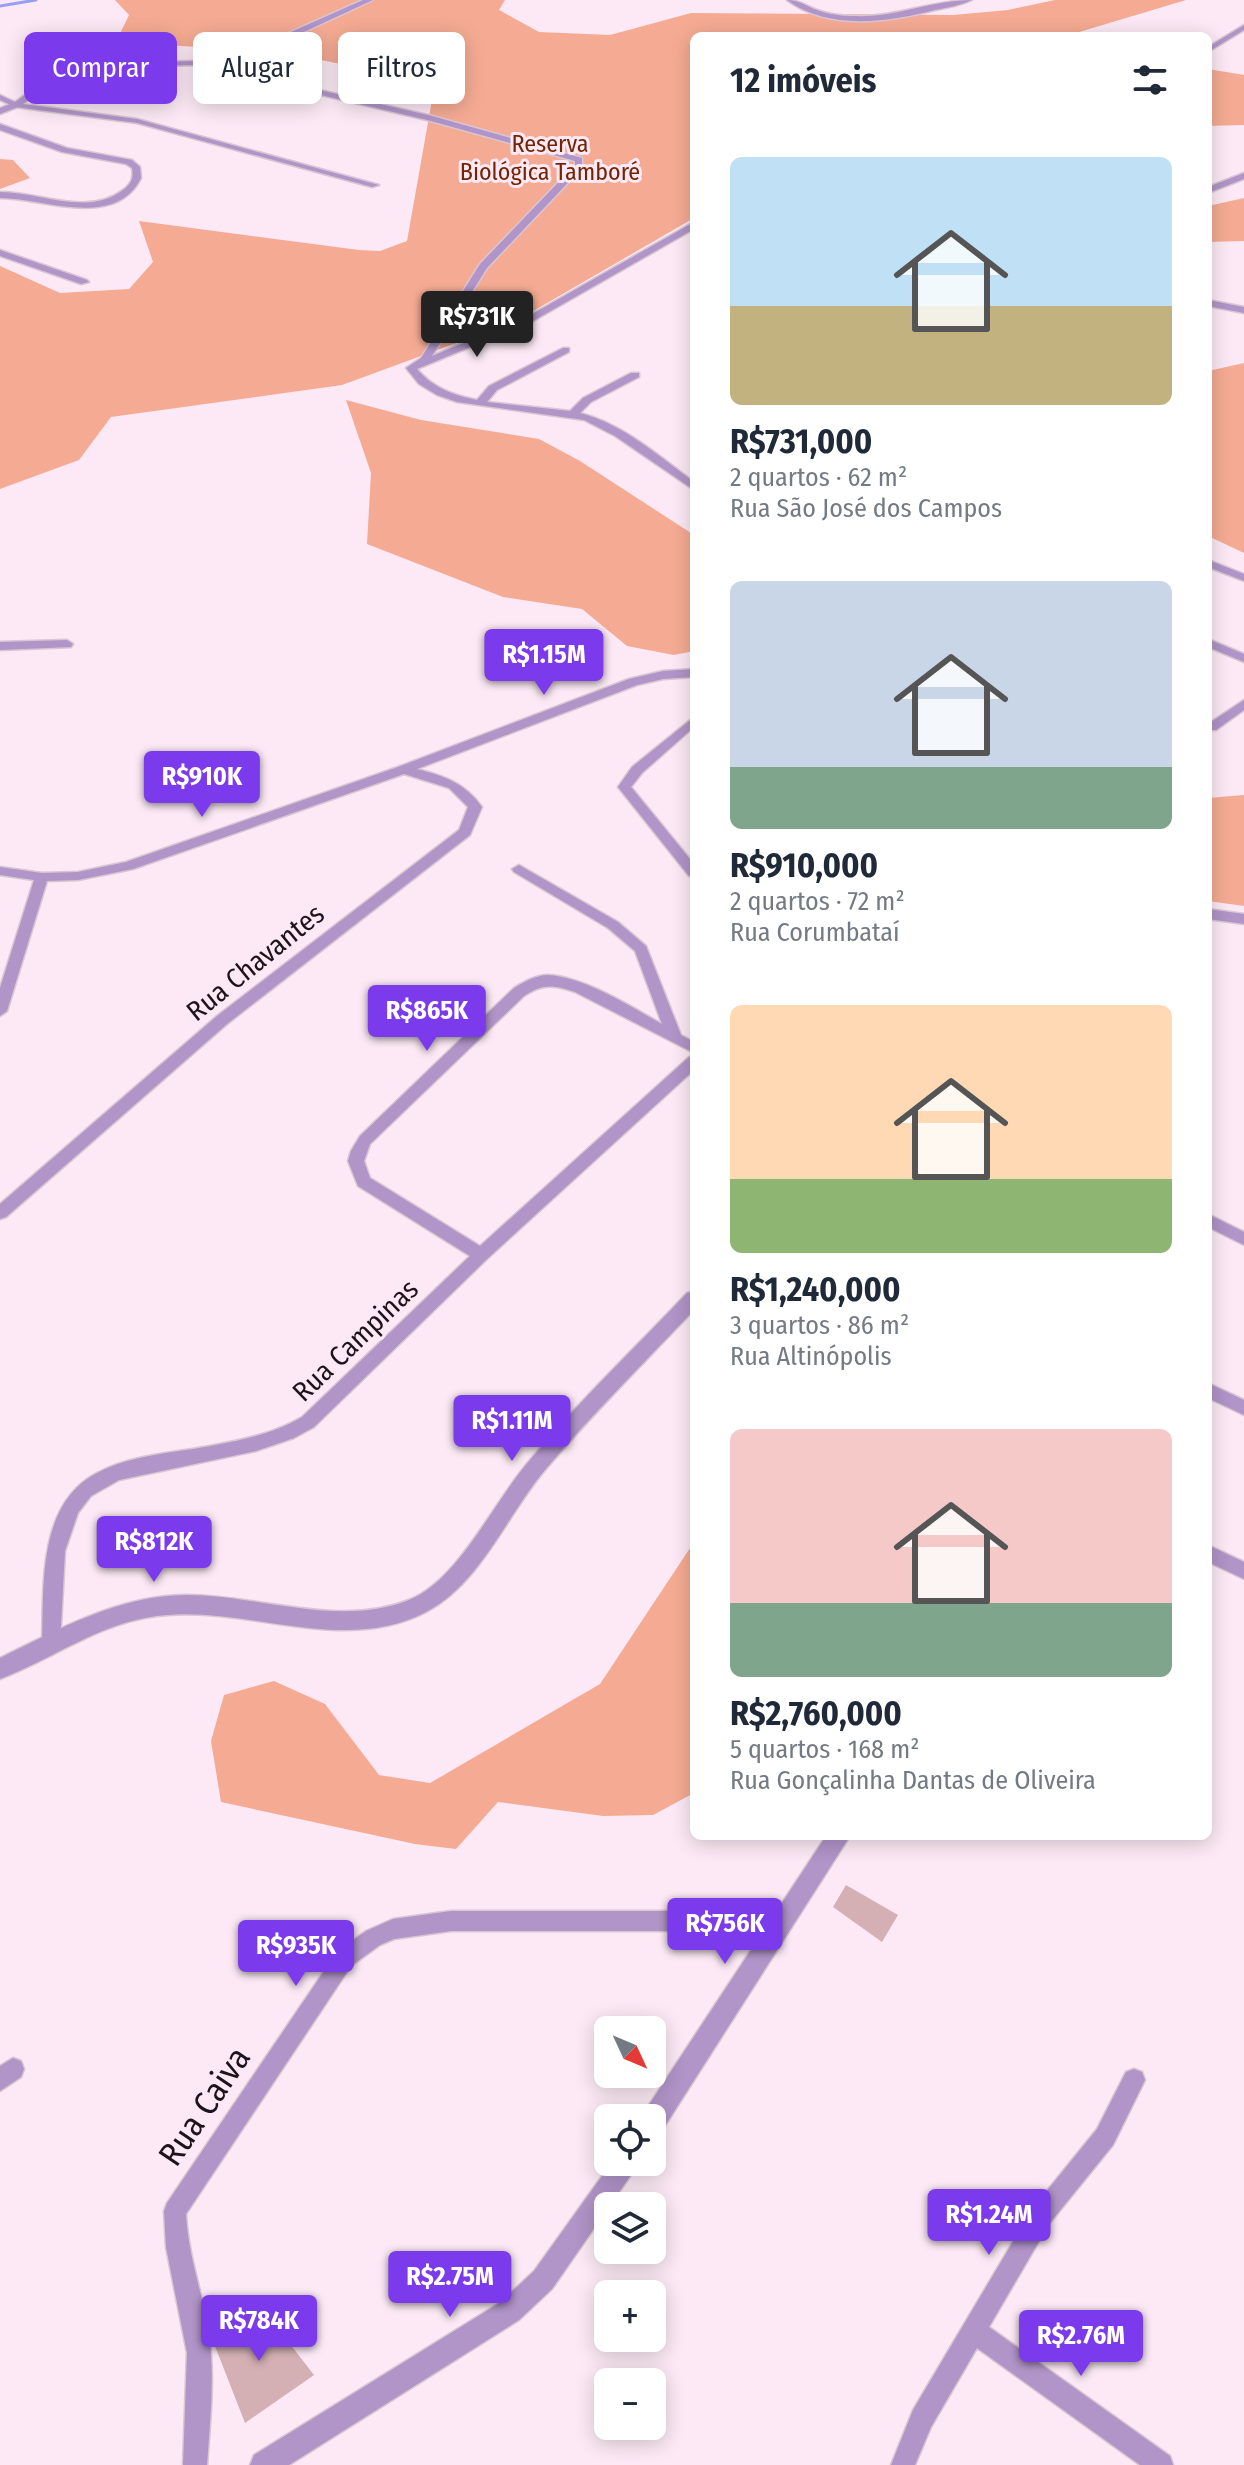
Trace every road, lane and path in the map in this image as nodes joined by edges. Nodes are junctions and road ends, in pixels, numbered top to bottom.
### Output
1 (369, 0) edge
2 (791, 0) edge
3 (968, 0) edge
4 (1244, 27) edge
5 (298, 32) edge
6 (1212, 47) edge
7 (193, 63) edge
8 (322, 93) edge
9 (0, 97) edge
10 (15, 105) junction
11 (0, 111) edge
12 (0, 127) edge
13 (1244, 176) edge
14 (375, 185) dead end
15 (1212, 188) edge
16 (0, 195) edge
17 (690, 227) edge
18 (0, 253) edge
19 (84, 282) dead end
20 (1212, 304) edge
21 (1244, 310) edge
22 (566, 350) dead end
23 (411, 368) junction
24 (635, 375) dead end
25 (480, 403) junction
26 (572, 414) junction
27 (690, 470) edge
28 (673, 472) junction
29 (690, 484) edge
30 (1212, 565) edge
31 (1244, 578) edge
32 (67, 644) dead end
33 (1212, 645) edge
34 (0, 646) edge
35 (1244, 658) edge
36 (690, 673) edge
37 (1244, 704) edge
38 (690, 724) edge
39 (1212, 727) dead end
40 (403, 770) junction
41 (690, 868) edge
42 (519, 869) dead end
43 (0, 871) edge
44 (42, 877) junction
45 (1212, 915) edge
46 (1244, 919) edge
47 (0, 1011) edge
48 (675, 1039) junction
49 (690, 1046) edge
50 (690, 1065) edge
51 (0, 1213) edge
52 (1212, 1222) edge
53 (1244, 1239) edge
54 (481, 1255) junction
55 (690, 1302) edge
56 (1212, 1392) edge
57 (1244, 1408) edge
58 (1212, 1555) edge
59 (1244, 1571) edge
60 (51, 1644) junction
61 (0, 1669) edge
62 (836, 1840) edge
63 (784, 1921) junction
64 (1134, 2080) dead end
65 (664, 2104) edge
66 (617, 2176) edge
67 (974, 2331) junction
68 (195, 2465) edge
69 (264, 2465) edge
70 (903, 2465) edge
71 (1161, 2465) edge

1 - 5 street
2 - 3 street
4 - 6 street
7 - 10 street
8 - 23 street
9 - 10 street
10 - 11 street
10 - 14 street
12 - 16 street
13 - 15 street
17 - 23 street
18 - 19 street
20 - 21 street
22 - 25 street
23 - 25 street
24 - 26 street
25 - 26 street
26 - 28 street
27 - 28 street
28 - 29 street
30 - 31 street
32 - 34 street
33 - 35 street
36 - 40 street
37 - 39 street
38 - 41 street
40 - 44 street
40 - 51 street, Rua Chavantes
42 - 48 street
43 - 44 street
44 - 47 street
45 - 46 street
48 - 49 street
48 - 54 street
50 - 54 street, Rua Campinas
52 - 53 street
54 - 60 street, Rua Campinas
55 - 60 street
56 - 57 street
58 - 59 street
60 - 61 street
62 - 63 street
63 - 65 street
63 - 68 street, Rua Caiva
64 - 67 street
66 - 69 street
67 - 70 street
67 - 71 street

